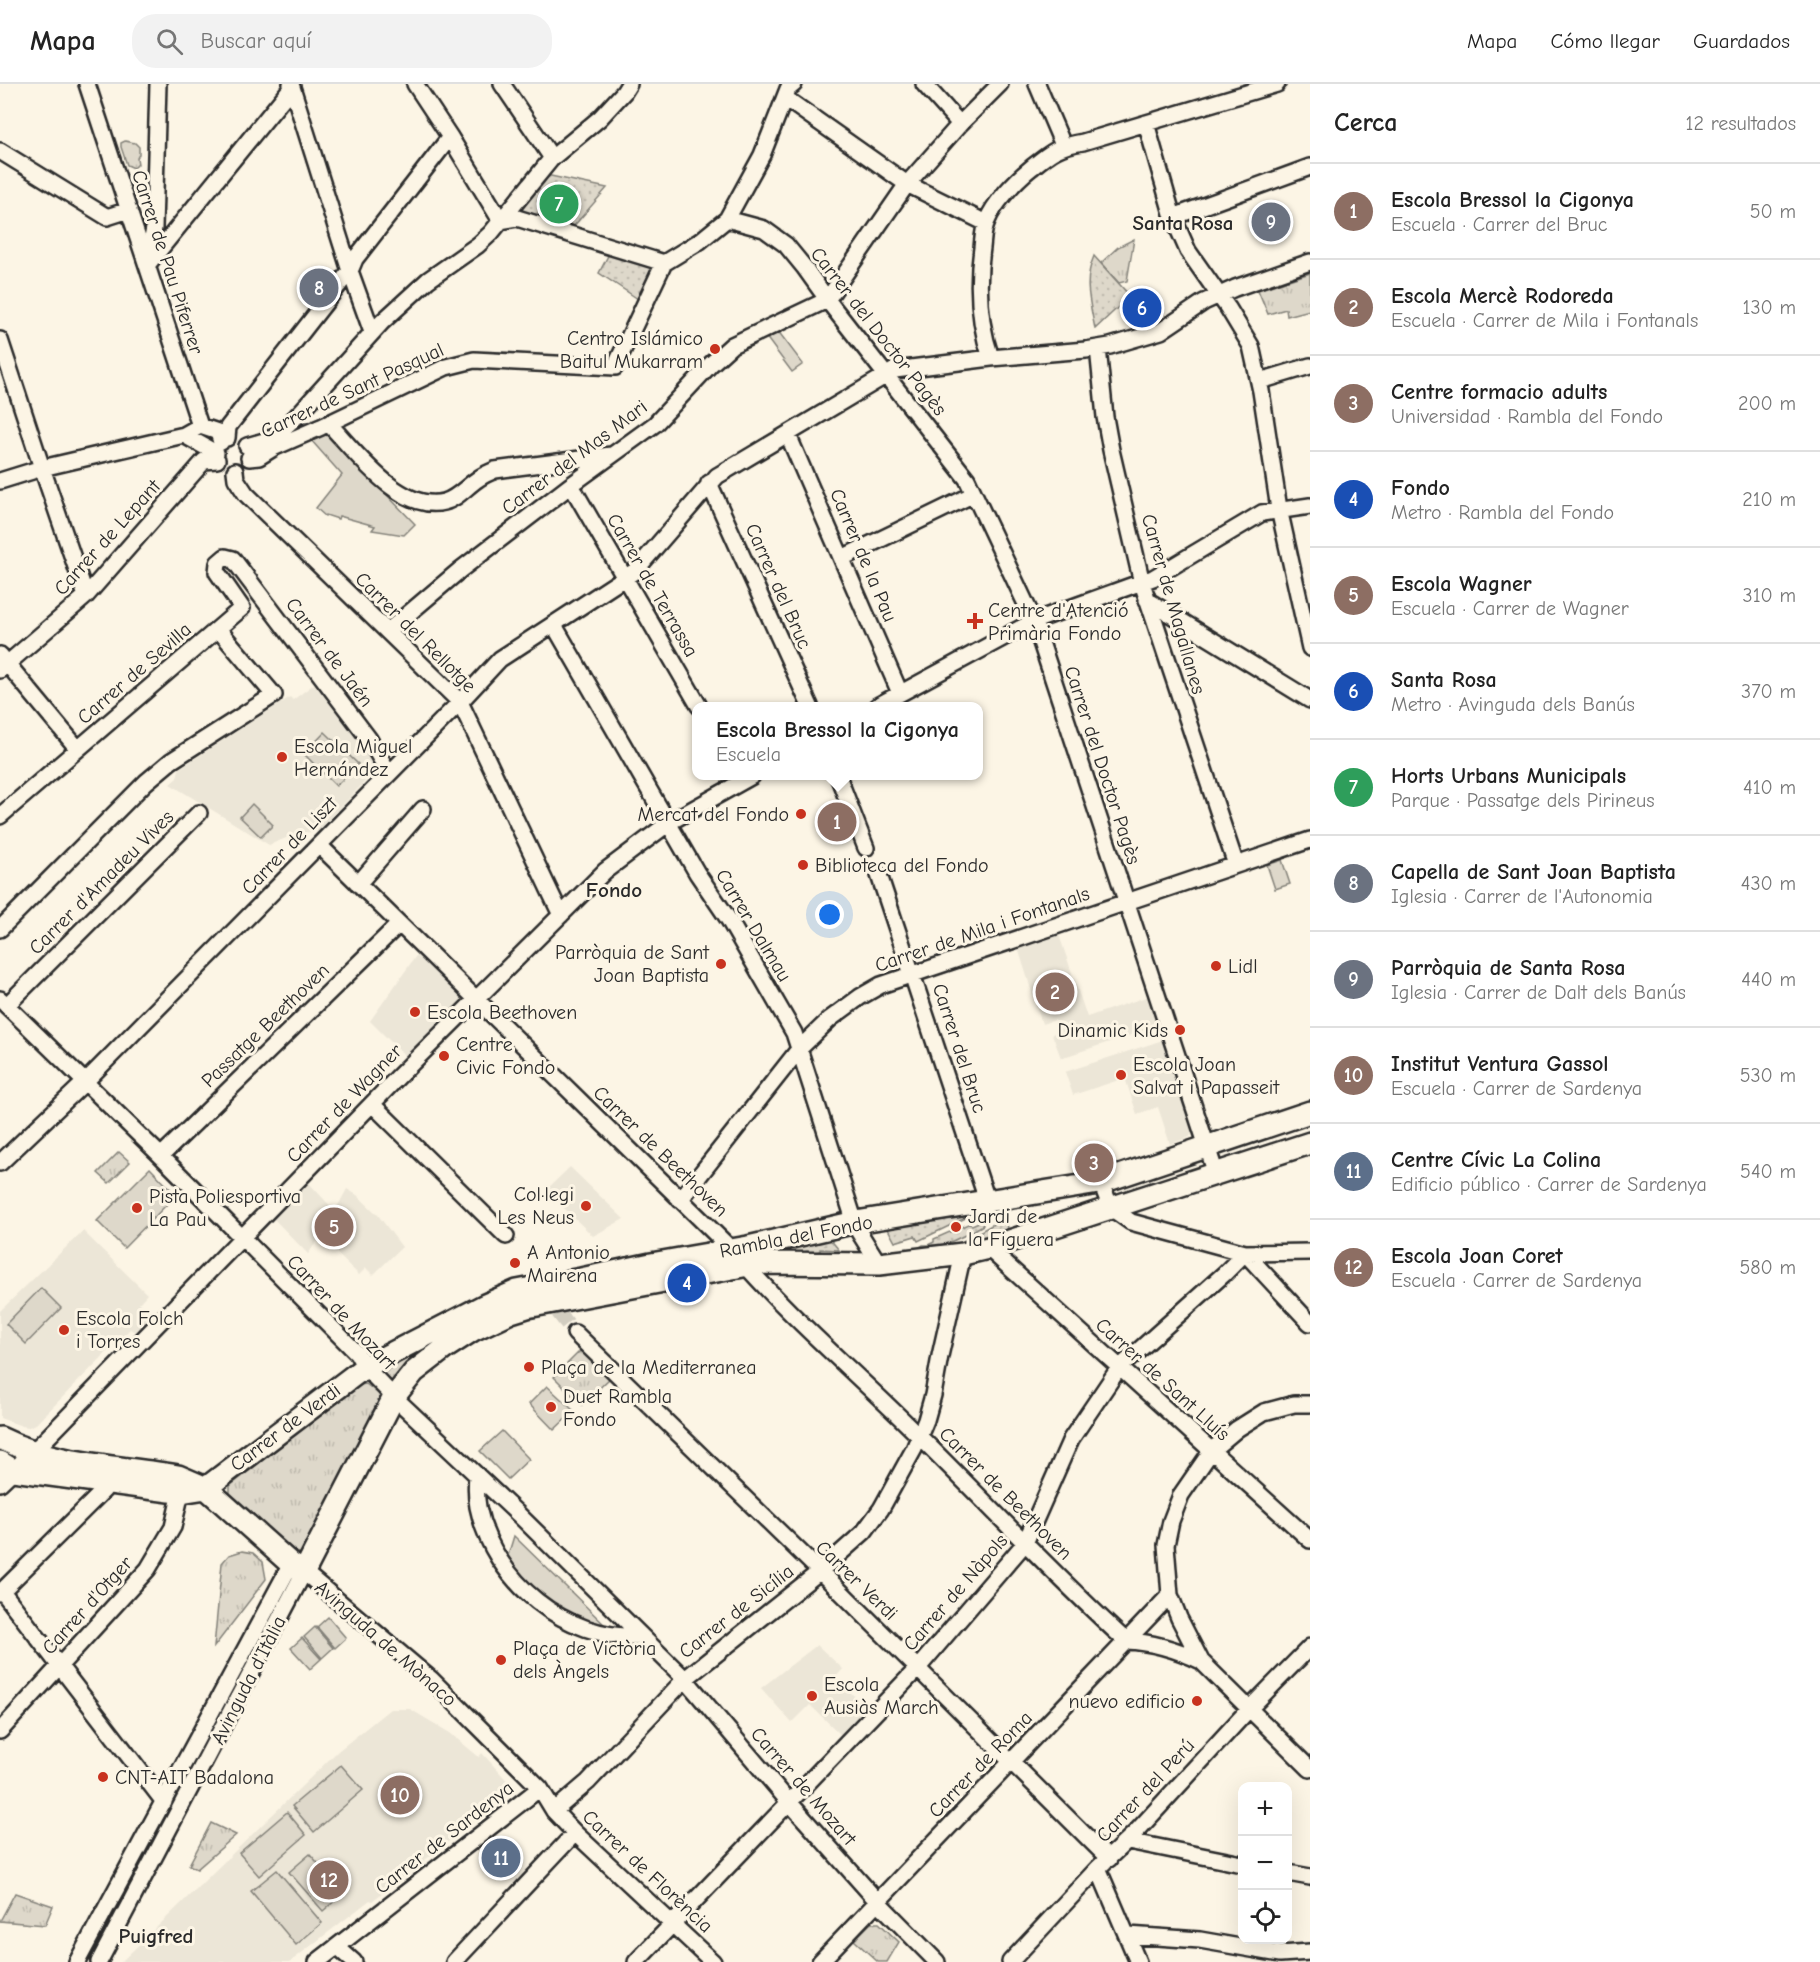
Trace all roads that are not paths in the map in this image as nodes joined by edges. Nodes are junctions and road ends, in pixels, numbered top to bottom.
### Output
1 (87, 84) edge
2 (158, 84) edge
3 (415, 84) edge
4 (502, 84) edge
5 (629, 84) edge
6 (794, 84) edge
7 (924, 84) edge
8 (1000, 84) edge
9 (1037, 84) edge
10 (1277, 84) edge
11 (291, 86) edge
12 (784, 98) junction
13 (1146, 123) junction
14 (960, 124) junction
15 (450, 137) junction
16 (1064, 145) junction
17 (0, 151) edge
18 (552, 158) junction
19 (1310, 167) edge
20 (907, 184) junction
21 (129, 210) junction
22 (1173, 217) junction
23 (727, 219) junction
24 (501, 221) junction
25 (986, 223) junction
26 (1310, 262) edge
27 (148, 264) junction
28 (664, 264) junction
29 (350, 271) junction
30 (1219, 296) junction
31 (827, 300) junction
32 (372, 332) junction
33 (0, 340) edge
34 (1098, 348) junction
35 (991, 358) junction
36 (1310, 366) edge
37 (886, 376) junction
38 (1260, 381) junction
39 (296, 417) junction
40 (329, 424) junction
41 (200, 426) junction
42 (184, 435) junction
43 (788, 435) junction
44 (275, 447) junction
45 (220, 448) junction
46 (248, 452) junction
47 (614, 454) junction
48 (42, 468) junction
49 (235, 471) junction
50 (0, 481) edge
51 (709, 483) junction
52 (571, 485) junction
53 (974, 494) junction
54 (1310, 506) edge
55 (1279, 509) junction
56 (842, 558) junction
57 (233, 559) joint
58 (624, 578) junction
59 (1142, 583) junction
60 (86, 596) junction
61 (1147, 600) junction
62 (1034, 621) junction
63 (554, 625) junction
64 (218, 629) junction
65 (388, 631) junction
66 (1310, 648) edge
67 (2, 663) edge
68 (900, 693) junction
69 (1310, 700) edge
70 (460, 702) junction
71 (697, 702) edge
72 (808, 702) edge
73 (884, 702) edge
74 (78, 749) junction
75 (389, 773) junction
76 (739, 780) edge
77 (840, 780) edge
78 (423, 809) dead end
79 (199, 813) dead end
80 (0, 816) edge
81 (670, 822) junction
82 (1310, 840) edge
83 (319, 845) junction
84 (866, 848) dead end
85 (1236, 865) junction
86 (879, 875) dead end
87 (358, 884) junction
88 (1127, 902) junction
89 (561, 915) junction
90 (399, 924) junction
91 (0, 929) edge
92 (913, 974) junction
93 (477, 999) junction
94 (4, 1002) edge
95 (800, 1048) junction
96 (85, 1082) junction
97 (372, 1104) junction
98 (1310, 1112) edge
99 (1310, 1143) edge
100 (1206, 1147) junction
101 (161, 1156) junction
102 (0, 1163) edge
103 (1216, 1174) junction
104 (1101, 1183) junction
105 (680, 1200) junction
106 (987, 1200) junction
107 (1111, 1208) junction
108 (856, 1222) junction
109 (506, 1236) dead end
110 (242, 1237) junction
111 (988, 1248) junction
112 (1310, 1252) edge
113 (1245, 1253) junction
114 (963, 1254) junction
115 (739, 1258) junction
116 (879, 1264) junction
117 (551, 1300) junction
118 (1310, 1323) edge
119 (575, 1333) tunnel mouth
120 (365, 1367) junction
121 (1119, 1368) junction
122 (394, 1397) junction
123 (1310, 1404) edge
124 (920, 1436) junction
125 (0, 1438) edge
126 (1212, 1450) junction
127 (32, 1451) junction
128 (4, 1472) edge
129 (153, 1473) junction
130 (477, 1475) junction
131 (105, 1483) junction
132 (206, 1488) junction
133 (181, 1492) junction
134 (1310, 1540) edge
135 (1025, 1543) junction
136 (298, 1568) junction
137 (819, 1572) junction
138 (1, 1592) edge
139 (1170, 1595) junction
140 (641, 1636) junction
141 (1126, 1641) junction
142 (1310, 1647) edge
143 (1201, 1661) junction
144 (60, 1667) junction
145 (917, 1669) junction
146 (685, 1679) junction
147 (1250, 1708) junction
148 (0, 1731) edge
149 (1012, 1762) junction
150 (1310, 1769) edge
151 (540, 1788) junction
152 (164, 1802) junction
153 (789, 1802) junction
154 (554, 1811) junction
155 (575, 1833) junction
156 (1128, 1841) junction
157 (1103, 1863) junction
158 (1238, 1863) edge
159 (1292, 1874) edge
160 (1310, 1877) edge
161 (878, 1902) junction
162 (672, 1924) junction
163 (1128, 1935) junction
164 (338, 1947) junction
165 (1310, 1952) edge
166 (1244, 1955) edge
167 (77, 1962) edge
168 (99, 1962) edge
169 (317, 1962) edge
170 (354, 1962) edge
171 (454, 1962) edge
172 (636, 1962) edge
173 (713, 1962) edge
174 (820, 1962) edge
175 (937, 1962) edge
176 (1010, 1962) edge
177 (1138, 1962) edge

1 - 21 street, Carrer de Pau Piferrer
2 - 27 street
3 - 15 street
4 - 18 street
5 - 18 street
6 - 12 street
7 - 14 street
8 - 14 street
9 - 16 street
10 - 13 street
11 - 27 street
11 - 29 street
12 - 20 street
12 - 23 street
13 - 16 street
13 - 22 street
14 - 20 street
15 - 24 street
15 - 29 street
16 - 25 street
17 - 21 street
18 - 24 street
19 - 22 street
20 - 25 street
20 - 31 street
21 - 27 street, Carrer de Pau Piferrer
22 - 30 street
23 - 28 street
23 - 31 street, Carrer del Doctor Pagès
24 - 28 street
24 - 32 street
25 - 35 street
26 - 30 street, Carrer de Liszt
27 - 41 street, Carrer de Pau Piferrer
28 - 40 street, Carrer de Sant Pasqual
29 - 32 street
29 - 45 street
30 - 34 street, Carrer de Liszt
30 - 38 street
31 - 37 street, Carrer del Doctor Pagès
31 - 47 street, Carrer del Mas Mari
32 - 39 street
33 - 48 street
34 - 35 street, Carrer de Liszt
34 - 59 street, Carrer de Magallanes
35 - 37 street, Carrer de Liszt
36 - 38 street
37 - 43 street, Carrer de Liszt
37 - 53 street, Carrer del Doctor Pagès
38 - 55 street
39 - 44 street
39 - 46 street
40 - 44 street, Carrer de Sant Pasqual
40 - 47 street
41 - 42 street
41 - 45 street
42 - 45 street
42 - 48 street
43 - 51 street, Carrer de Liszt
43 - 56 street, Carrer de la Pau
44 - 46 street, Carrer de Sant Pasqual
45 - 46 street
45 - 49 street
45 - 60 street, Carrer de Lepant
46 - 49 street
47 - 52 street, Carrer del Mas Mari
48 - 50 street
48 - 60 street
49 - 65 street, Carrer del Rellotge
51 - 58 street, Carrer de Liszt
51 - 72 street, Carrer del Bruc
52 - 58 street, Carrer de Terrassa
52 - 65 street, Carrer del Mas Mari
53 - 56 street
53 - 62 street, Carrer del Doctor Pagès
54 - 55 street
55 - 59 street
55 - 66 street
56 - 68 street, Carrer de la Pau
57 - 64 street, Carrer de Sevilla
57 - 75 street, Carrer de Jaén
58 - 63 street, Carrer de Liszt
58 - 71 street, Carrer de Terrassa
59 - 61 street, Carrer de Magallanes
59 - 62 street
60 - 67 street, Carrer de Lepant
61 - 69 street
61 - 85 street, Carrer de Magallanes
62 - 68 street
62 - 88 street, Carrer del Doctor Pagès
63 - 70 street, Carrer de Liszt
63 - 81 street, Carrer Dalmau
64 - 74 street, Carrer de Sevilla
64 - 91 street
65 - 70 street, Carrer del Rellotge
67 - 74 street
68 - 73 street
70 - 75 street, Carrer de Liszt
70 - 89 street, Carrer del Rellotge
74 - 80 street, Carrer de Sevilla
75 - 83 street, Carrer de Liszt
76 - 81 street, Carrer de Wagner
77 - 84 street
78 - 87 street
79 - 94 street, Carrer d'Amadeu Vives
81 - 89 street, Carrer de Wagner
81 - 95 street, Carrer Dalmau
82 - 85 street, Carrer de Mila i Fontanals
83 - 87 street, Carrer de Beethoven
83 - 96 street, Carrer de Liszt
85 - 88 street, Carrer de Mila i Fontanals
86 - 92 street, Carrer del Bruc
87 - 90 street, Carrer de Beethoven
88 - 92 street, Carrer de Mila i Fontanals
88 - 100 street, Carrer del Doctor Pagès
89 - 93 street, Carrer de Wagner
90 - 93 street, Carrer de Beethoven
90 - 101 street, Passatge Beethoven
92 - 95 street, Carrer de Mila i Fontanals
92 - 106 street, Carrer del Bruc
93 - 97 street, Carrer de Wagner
93 - 105 street, Carrer de Beethoven
94 - 96 street, Carrer de Mozart
95 - 105 street, Carrer de Mila i Fontanals
95 - 108 street, Carrer Dalmau
96 - 101 street, Carrer de Mozart
96 - 102 street, Carrer de Liszt
97 - 109 street
97 - 110 street, Carrer de Wagner
98 - 100 street, Rambla del Fondo
99 - 103 street, Rambla del Fondo
100 - 103 street, Carrer del Doctor Pagès
100 - 104 street, Rambla del Fondo
101 - 110 street, Carrer de Mozart
103 - 107 street, Rambla del Fondo
104 - 106 street, Rambla del Fondo
104 - 107 street
105 - 115 street, Carrer de Beethoven
106 - 108 street, Rambla del Fondo
107 - 111 street, Rambla del Fondo
107 - 113 street
108 - 115 street, Rambla del Fondo
108 - 116 street, Carrer Dalmau
110 - 120 street, Carrer de Mozart
110 - 127 street, Carrer de Wagner
111 - 114 street, Rambla del Fondo
111 - 121 street, Carrer de Sant Lluís
112 - 113 street
113 - 118 street
113 - 121 street, Carrer de Nàpols
114 - 116 street, Rambla del Fondo
114 - 124 street, Carrer de Sicília
115 - 116 street, Rambla del Fondo
115 - 117 street, Rambla del Fondo
115 - 124 street, Carrer de Beethoven
117 - 120 street, Rambla del Fondo
117 - 122 street, Rambla del Fondo
119 - 137 street, Carrer Verdi
120 - 122 street, Carrer de Mozart
120 - 132 street, Carrer de Verdi
121 - 126 street, Carrer de Sant Lluís
121 - 135 street, Carrer de Nàpols
122 - 130 street, Carrer de Mozart
122 - 136 street, Avinguda d'Itàlia
123 - 126 street
124 - 135 street, Carrer de Beethoven
124 - 137 street, Carrer de Sicília
125 - 127 street, Avinguda de Mònaco
126 - 134 street, Carrer de Sant Lluís
126 - 139 street
127 - 128 street, Carrer de Wagner
127 - 129 street, Avinguda de Mònaco
128 - 131 street, Avinguda de Mònaco
129 - 131 street, Avinguda de Mònaco
129 - 132 street, Avinguda de Mònaco
130 - 140 street, Carrer de Mozart
130 - 140 street
131 - 133 street, Avinguda de Mònaco
131 - 138 street
132 - 133 street, Avinguda de Mònaco
132 - 136 street, Avinguda de Mònaco
133 - 144 street, Carrer d'Otger
135 - 141 street, Carrer de Beethoven
135 - 145 street, Carrer de Nàpols
136 - 151 street, Avinguda de Mònaco
136 - 152 street, Avinguda d'Itàlia
136 - 168 street, Avinguda d'Itàlia
137 - 145 street, Carrer Verdi
137 - 146 street, Carrer de Sicília
138 - 144 street
139 - 141 street, Carrer de Roma
139 - 143 street
140 - 146 street, Carrer de Mozart
141 - 143 street
141 - 149 street, Carrer de Roma
142 - 147 street, Carrer del Perú
143 - 147 street
144 - 148 street, Carrer d'Otger
144 - 152 street
145 - 149 street, Carrer Verdi
145 - 153 street, Carrer de Nàpols
146 - 153 street, Carrer de Mozart
146 - 154 street, Carrer de Sicília
147 - 150 street
147 - 156 street, Carrer del Perú
149 - 157 street, Carrer Verdi
149 - 161 street, Carrer de Roma
151 - 154 street, Avinguda de Mònaco
151 - 164 street, Carrer de Sardenya
152 - 167 street, Avinguda d'Itàlia
153 - 161 street, Carrer de Mozart
153 - 162 street, Carrer de Nàpols
154 - 155 street, Carrer de Florència
155 - 162 street, Carrer de Florència
155 - 171 street
156 - 157 street, Carrer del Perú
156 - 158 street
157 - 163 street
157 - 176 street, Carrer del Perú
159 - 160 street
161 - 174 street, Carrer de Roma
161 - 175 street, Carrer de Mozart
162 - 172 street, Carrer de Nàpols
162 - 173 street, Carrer de Florència
163 - 166 street
163 - 177 street
164 - 169 street, Carrer de Sardenya
164 - 170 street
165 - 166 street

